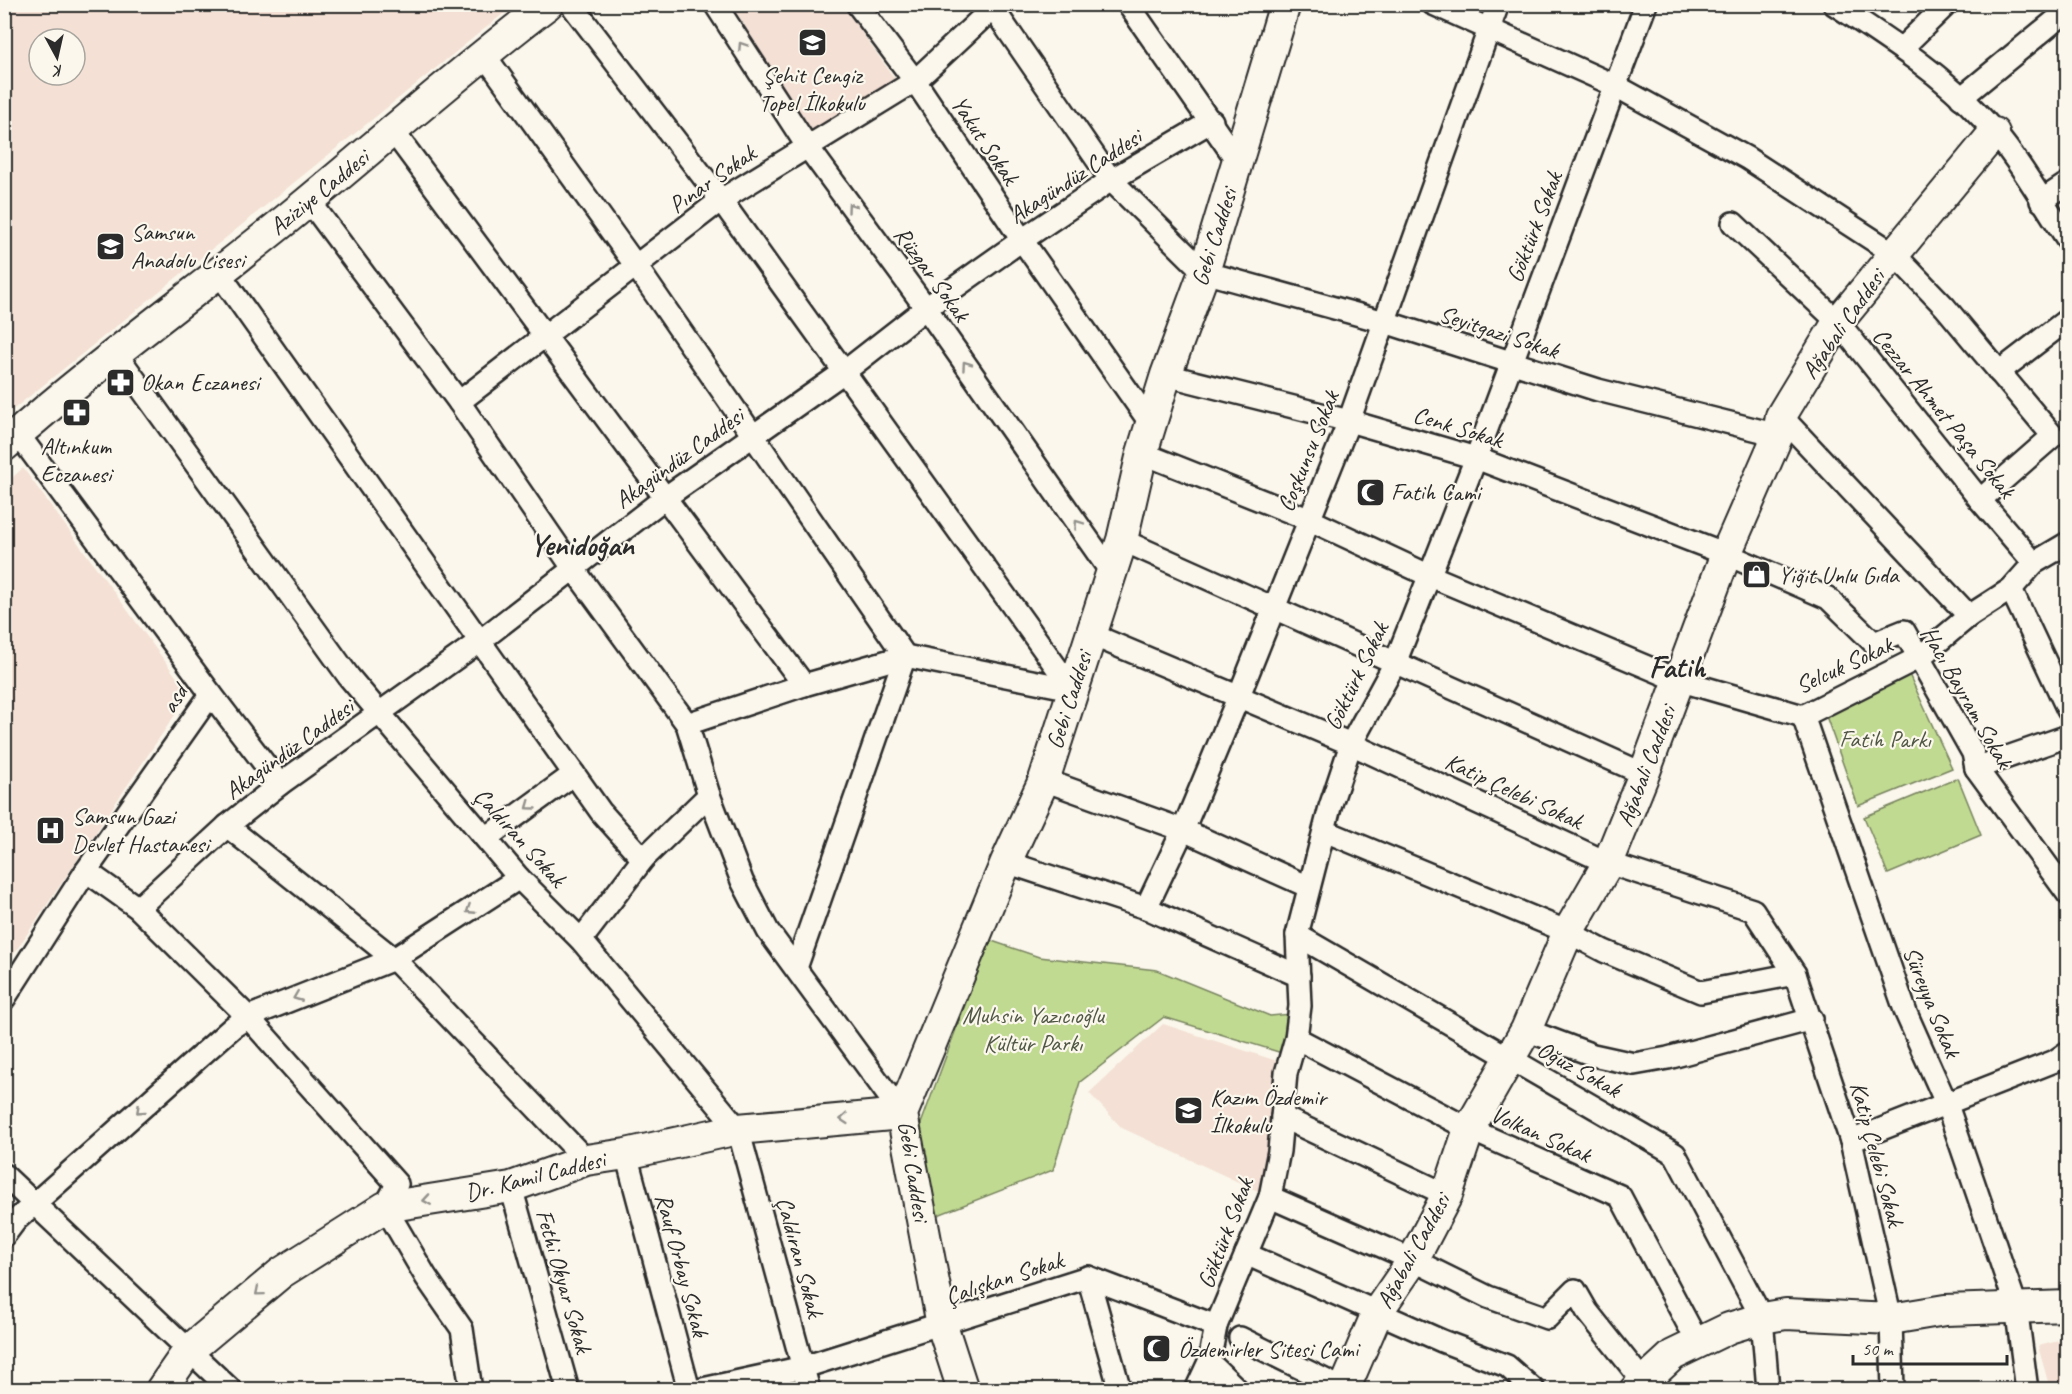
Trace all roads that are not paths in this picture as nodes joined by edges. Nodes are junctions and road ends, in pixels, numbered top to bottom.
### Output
1 (548, 4) edge
2 (571, 4) edge
3 (715, 4) edge
4 (858, 4) edge
5 (1128, 4) edge
6 (1433, 4) edge
7 (1498, 4) edge
8 (1646, 4) edge
9 (1834, 4) edge
10 (1947, 4) edge
11 (993, 6) edge
12 (1283, 6) edge
13 (2067, 10) edge
14 (1489, 28) junction
15 (1902, 48) junction
16 (483, 53) junction
17 (915, 81) junction
18 (1614, 85) junction
19 (1961, 98) junction
20 (1212, 121) junction
21 (393, 131) junction
22 (1994, 132) junction
23 (807, 146) junction
24 (1238, 162) junction
25 (1111, 180) junction
26 (2067, 183) edge
27 (308, 199) junction
28 (721, 200) junction
29 (2041, 201) junction
30 (1733, 223) dead end
31 (1022, 240) junction
32 (2067, 240) edge
33 (1893, 253) junction
34 (636, 266) junction
35 (1204, 272) junction
36 (219, 273) junction
37 (926, 308) junction
38 (2067, 319) edge
39 (1385, 322) junction
40 (1838, 322) junction
41 (546, 335) junction
42 (115, 352) junction
43 (1510, 363) junction
44 (844, 372) junction
45 (2000, 372) junction
46 (1166, 375) junction
47 (459, 402) junction
48 (1349, 421) junction
49 (1151, 424) junction
50 (1780, 426) junction
51 (753, 436) junction
52 (11, 440) edge
53 (1142, 453) junction
54 (1476, 458) junction
55 (666, 497) junction
56 (1980, 500) junction
57 (1308, 519) junction
58 (1122, 540) junction
59 (2067, 543) edge
60 (1726, 554) junction
61 (2034, 563) junction
62 (573, 568) junction
63 (1111, 572) junction
64 (1428, 575) junction
65 (2011, 589) junction
66 (1274, 607) junction
67 (1969, 616) junction
68 (1090, 634) junction
69 (480, 641) junction
70 (905, 656) junction
71 (1920, 657) junction
72 (1395, 663) junction
73 (1678, 680) junction
74 (804, 685) junction
75 (1072, 689) junction
76 (211, 694) junction
77 (1238, 698) junction
78 (2067, 710) edge
79 (380, 714) junction
80 (1803, 716) junction
81 (687, 724) junction
82 (2067, 736) edge
83 (1351, 744) junction
84 (1976, 768) junction
85 (574, 774) junction
86 (1644, 774) junction
87 (1044, 780) junction
88 (280, 784) junction
89 (709, 795) junction
90 (227, 826) junction
91 (1183, 830) junction
92 (1324, 831) junction
93 (486, 838) junction
94 (643, 859) junction
95 (1006, 862) junction
96 (1608, 862) junction
97 (86, 871) junction
98 (519, 878) junction
99 (1309, 886) junction
100 (2067, 894) edge
101 (138, 908) junction
102 (1146, 908) junction
103 (1568, 932) junction
104 (1297, 934) junction
105 (581, 940) junction
106 (394, 959) junction
107 (796, 968) junction
108 (1795, 974) junction
109 (1299, 976) junction
110 (4, 999) edge
111 (248, 1017) junction
112 (1812, 1019) junction
113 (1526, 1030) junction
114 (1296, 1038) junction
115 (2067, 1052) edge
116 (1509, 1059) junction
117 (1947, 1105) junction
118 (902, 1114) junction
119 (1282, 1117) junction
120 (738, 1129) junction
121 (1468, 1129) junction
122 (1851, 1141) junction
123 (626, 1154) junction
124 (586, 1160) junction
125 (4, 1175) edge
126 (511, 1187) junction
127 (1447, 1195) junction
128 (1270, 1197) junction
129 (35, 1203) junction
130 (385, 1207) junction
131 (4, 1236) edge
132 (1246, 1254) junction
133 (1413, 1260) junction
134 (1088, 1277) junction
135 (2016, 1306) junction
136 (2067, 1306) edge
137 (1378, 1311) junction
138 (1762, 1318) junction
139 (1891, 1319) junction
140 (942, 1325) junction
141 (1216, 1326) junction
142 (1240, 1338) dead end
143 (1698, 1344) junction
144 (188, 1352) junction
145 (1209, 1362) junction
146 (804, 1367) junction
147 (1642, 1387) edge
148 (161, 1389) edge
149 (231, 1389) edge
150 (471, 1389) edge
151 (568, 1389) edge
152 (689, 1389) edge
153 (698, 1389) edge
154 (810, 1389) edge
155 (963, 1389) edge
156 (1119, 1389) edge
157 (1196, 1389) edge
158 (1238, 1389) edge
159 (1345, 1389) edge
160 (1534, 1389) edge
161 (1768, 1389) edge
162 (1893, 1389) edge
163 (2027, 1389) edge

1 - 16 main road, Aziziye Caddesi
2 - 28 street
23 -> 3 street, Rüzgar Sokak
4 - 17 street, Yakut Sokak
5 - 20 street
6 - 14 street
7 - 14 street, Coşkunsu Sokak
8 - 18 street, Göktürk Sokak
9 - 15 street
10 - 15 street
11 - 17 street, Pınar Sokak
11 - 25 street
12 - 24 main road, Gebi Caddesi
13 - 19 street
14 - 18 street
14 - 39 street, Coşkunsu Sokak
15 - 19 street
16 - 21 main road, Aziziye Caddesi
16 - 34 street
17 - 23 street, Pınar Sokak
17 - 31 street, Yakut Sokak
18 - 33 street
18 - 43 street, Göktürk Sokak
19 - 22 street
20 - 24 street
20 - 25 street, Akagündüz Caddesi
21 - 27 main road, Aziziye Caddesi
21 - 41 street
22 - 29 street
22 - 33 main road, Ağabali Caddesi
23 - 28 street, Pınar Sokak
37 -> 23 street, Rüzgar Sokak
24 - 35 main road, Gebi Caddesi
25 - 31 street, Akagündüz Caddesi
25 - 35 street
26 - 29 street
27 - 36 main road, Aziziye Caddesi
27 - 47 street
28 - 34 street, Pınar Sokak
28 - 44 street
29 - 32 street
30 - 40 street, Cezzar Ahmet Paşa Sokak
31 - 37 street, Akagündüz Caddesi
31 - 49 street, Yakut Sokak
33 - 40 main road, Ağabali Caddesi
33 - 45 street
34 - 41 street, Pınar Sokak
34 - 51 street
35 - 39 street, Seyitgazi Sokak
35 - 46 main road, Gebi Caddesi
36 - 42 main road, Aziziye Caddesi
36 - 69 street
37 - 44 street, Akagündüz Caddesi
63 -> 37 street, Rüzgar Sokak
38 - 45 street
39 - 43 street, Seyitgazi Sokak
39 - 48 street, Coşkunsu Sokak
40 - 50 main road, Ağabali Caddesi
40 - 56 street, Cezzar Ahmet Paşa Sokak
41 - 47 street, Pınar Sokak
41 - 55 street
42 - 52 main road, Aziziye Caddesi
42 - 79 street, Çaldıran Sokak
43 - 50 street, Seyitgazi Sokak
43 - 54 street, Göktürk Sokak
44 - 51 street, Akagündüz Caddesi
44 - 75 street
45 - 56 street
46 - 48 street, Cenk Sokak
46 - 49 main road, Gebi Caddesi
47 - 62 street
48 - 54 street, Cenk Sokak
48 - 57 street, Coşkunsu Sokak
49 - 53 main road, Gebi Caddesi
50 - 60 main road, Ağabali Caddesi
50 - 67 street
51 - 55 street, Akagündüz Caddesi
51 - 70 street
52 - 76 street, asd
53 - 57 street, Selcuk Sokak
53 - 58 main road, Gebi Caddesi
54 - 60 street, Cenk Sokak
54 - 64 street, Göktürk Sokak
55 - 62 street, Akagündüz Caddesi
55 - 74 street
56 - 61 street, Cezzar Ahmet Paşa Sokak
57 - 64 street, Selcuk Sokak
57 - 66 street, Coşkunsu Sokak
58 - 63 main road, Gebi Caddesi
58 - 66 street
59 - 61 street, Selcuk Sokak
60 - 71 street, Hacı Bayram Sokak
60 - 73 main road, Ağabali Caddesi
61 - 65 street, Selcuk Sokak
62 - 69 street, Akagündüz Caddesi
62 - 81 street
63 - 68 main road, Gebi Caddesi
64 - 72 street, Göktürk Sokak
64 - 73 street, Selcuk Sokak
65 - 67 street, Selcuk Sokak
65 - 78 street
66 - 72 street
66 - 77 street, Coşkunsu Sokak
67 - 71 street, Selcuk Sokak
68 - 75 main road, Gebi Caddesi
68 - 77 street, Katip Çelebi Sokak
69 - 79 street, Akagündüz Caddesi
69 - 85 street
70 - 74 street
70 - 75 street
70 - 107 street
71 - 80 street, Selcuk Sokak
71 - 84 street, Hacı Bayram Sokak
72 - 83 street, Göktürk Sokak
72 - 86 street
73 - 80 street, Selcuk Sokak
73 - 86 main road, Ağabali Caddesi
74 - 81 street
75 - 87 main road, Gebi Caddesi
76 - 88 street
76 - 97 street, asd
77 - 83 street, Katip Çelebi Sokak
77 - 91 street, Coşkunsu Sokak
79 - 88 street, Akagündüz Caddesi
79 - 93 street, Çaldıran Sokak
80 - 117 street, Süreyya Sokak
81 - 89 street
82 - 84 street
83 - 92 street, Göktürk Sokak
83 - 96 street, Katip Çelebi Sokak
84 - 100 street, Hacı Bayram Sokak
85 -> 93 street
85 - 94 street
86 - 96 main road, Ağabali Caddesi
87 - 91 street
87 - 95 main road, Gebi Caddesi
88 - 90 street, Akagündüz Caddesi
89 - 94 street
89 - 107 street
90 - 101 street, Akagündüz Caddesi
90 - 106 street
91 - 99 street
91 - 102 street, Coşkunsu Sokak
92 - 99 street, Göktürk Sokak
92 - 103 street
93 - 98 street, Çaldıran Sokak
94 - 105 street
95 - 102 street
95 - 118 main road, Gebi Caddesi
96 - 103 main road, Ağabali Caddesi
96 - 108 street, Katip Çelebi Sokak
97 - 101 street
97 - 110 street, asd
98 - 105 street, Çaldıran Sokak
98 -> 106 street
99 - 104 street, Göktürk Sokak
101 - 111 street
102 - 109 street
103 - 108 street
103 - 113 main road, Ağabali Caddesi
104 - 109 street, Göktürk Sokak
104 - 116 street, Oğuz Sokak
105 - 120 street, Çaldıran Sokak
106 -> 111 street
106 - 124 street
107 - 118 street
108 - 112 street, Katip Çelebi Sokak
109 - 114 street, Göktürk Sokak
111 -> 129 street
111 - 130 street
112 - 113 street
112 - 122 street, Katip Çelebi Sokak
113 - 116 main road, Ağabali Caddesi
114 - 119 street, Göktürk Sokak
114 - 121 street, Volkan Sokak
115 - 117 street
116 - 121 main road, Ağabali Caddesi
116 - 138 street, Oğuz Sokak
117 - 122 street
117 - 135 street, Süreyya Sokak
118 -> 120 main road, Dr. Kamil Caddesi
118 - 140 main road, Gebi Caddesi
119 - 127 street
119 - 128 street, Göktürk Sokak
120 - 123 main road, Dr. Kamil Caddesi
120 - 146 street, Çaldıran Sokak
121 - 127 main road, Ağabali Caddesi
121 - 143 street, Volkan Sokak
122 - 139 street, Katip Çelebi Sokak
123 - 124 main road, Dr. Kamil Caddesi
123 - 152 street, Rauf Orbay Sokak
124 - 126 main road, Dr. Kamil Caddesi
125 - 129 street
126 -> 130 main road, Dr. Kamil Caddesi
126 - 151 street, Fethi Okyar Sokak
127 - 133 main road, Ağabali Caddesi
128 - 132 street, Göktürk Sokak
128 - 133 street
129 - 131 street
129 - 144 street
130 -> 144 main road, Dr. Kamil Caddesi
130 - 150 street
132 - 137 street
132 - 141 street, Göktürk Sokak
133 - 137 main road, Ağabali Caddesi
133 - 147 street
134 - 140 street, Çalışkan Sokak
134 - 141 street, Çalışkan Sokak
134 - 156 street
135 - 136 main road
135 - 139 main road
135 - 163 street, Süreyya Sokak
137 - 159 main road, Ağabali Caddesi
137 - 160 street
138 - 139 main road
138 - 143 main road
138 - 161 street
139 - 162 street, Katip Çelebi Sokak
140 - 146 street, Çalışkan Sokak
140 - 155 main road, Gebi Caddesi
141 - 145 street, Göktürk Sokak
142 - 159 street
143 - 147 main road
144 - 148 main road, Dr. Kamil Caddesi
144 - 149 street
145 - 157 street, Göktürk Sokak
145 - 158 street
146 - 153 street, Çalışkan Sokak
146 - 154 street, Çaldıran Sokak

